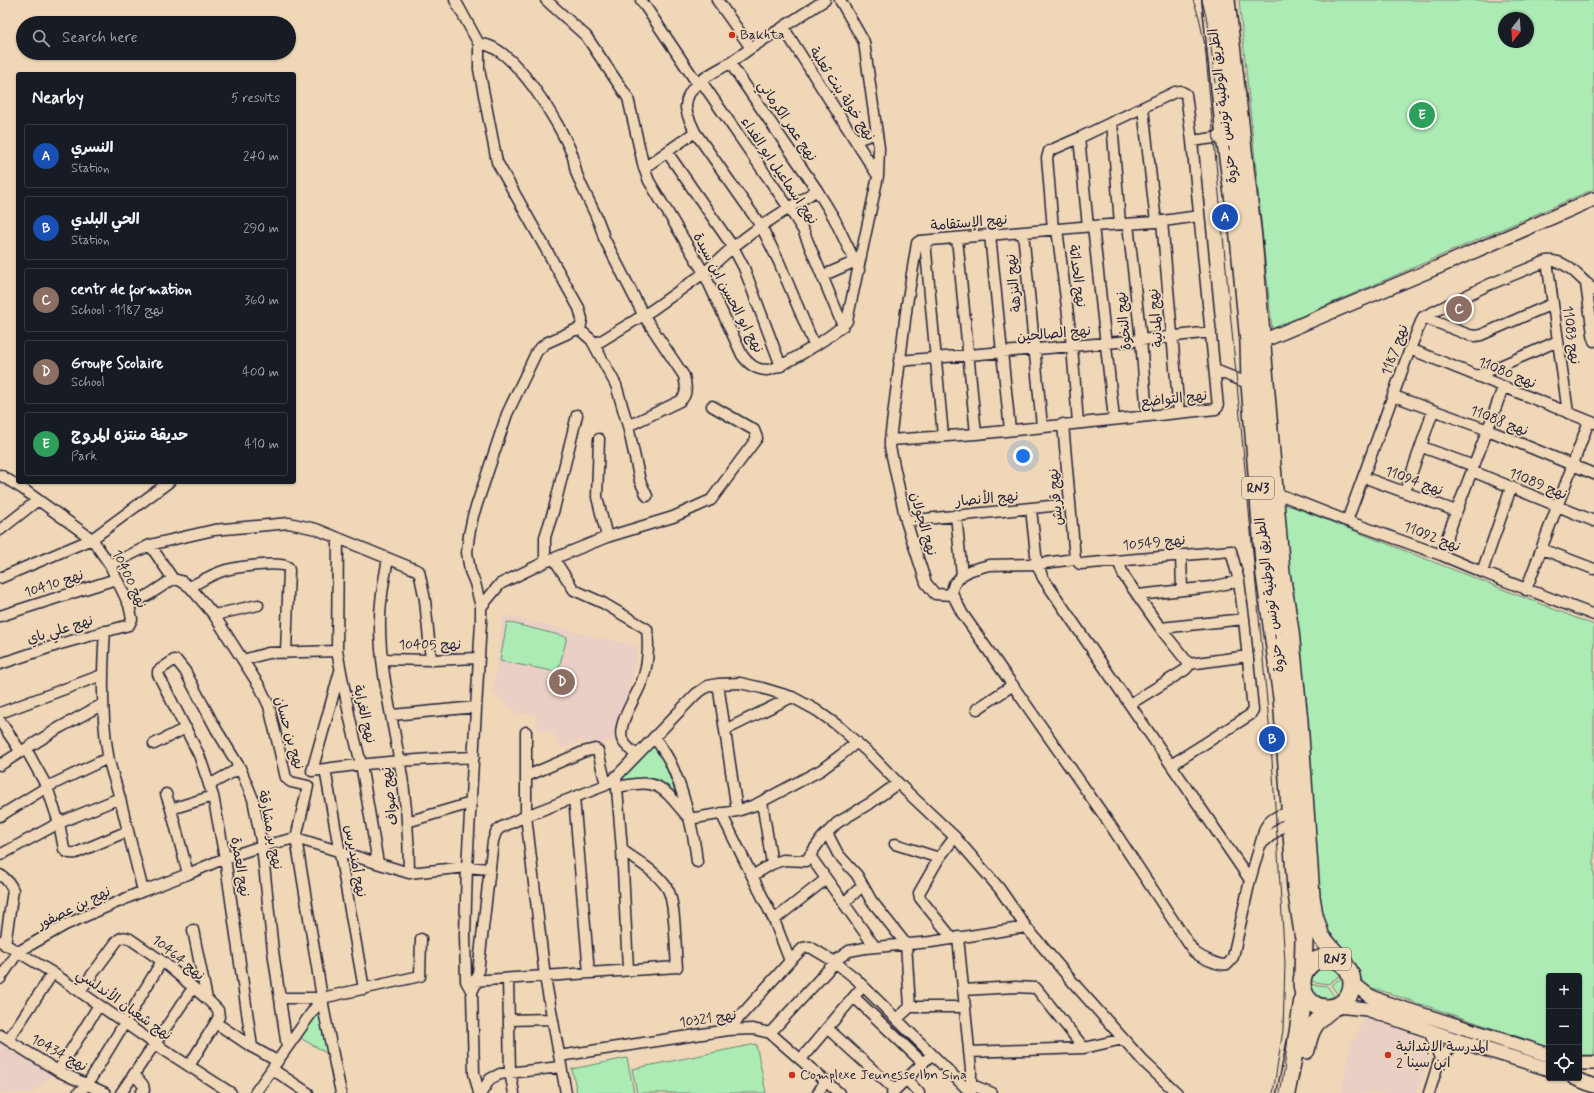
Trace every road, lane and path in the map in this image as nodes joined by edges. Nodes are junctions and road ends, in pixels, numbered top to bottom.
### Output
1 (455, 0) edge
2 (546, 0) edge
3 (641, 0) edge
4 (717, 0) edge
5 (825, 0) edge
6 (840, 0) edge
7 (1211, 0) edge
8 (1226, 0) edge
9 (783, 27) junction
10 (479, 44) junction
11 (751, 48) junction
12 (730, 63) junction
13 (699, 82) junction
14 (1143, 108) junction
15 (1112, 122) junction
16 (695, 132) junction
17 (876, 133) junction
18 (1233, 136) junction
19 (1079, 138) junction
20 (856, 140) junction
21 (1192, 141) junction
22 (667, 152) junction
23 (644, 168) junction
24 (878, 176) junction
25 (817, 190) junction
26 (1594, 200) edge
27 (790, 208) junction
28 (1199, 216) junction
29 (1159, 221) junction
30 (1124, 224) junction
31 (761, 226) junction
32 (1091, 226) junction
33 (1055, 229) junction
34 (1023, 232) junction
35 (990, 235) junction
36 (957, 238) junction
37 (925, 241) junction
38 (733, 247) junction
39 (1547, 261) junction
40 (856, 266) junction
41 (704, 273) junction
42 (822, 276) junction
43 (1591, 286) edge
44 (1552, 304) junction
45 (644, 316) junction
46 (1423, 316) junction
47 (843, 326) junction
48 (580, 330) junction
49 (1211, 332) junction
50 (1172, 337) junction
51 (1141, 340) junction
52 (1558, 340) junction
53 (592, 341) junction
54 (1255, 341) junction
55 (1594, 342) edge
56 (1106, 344) junction
57 (814, 345) junction
58 (1072, 346) junction
59 (1035, 349) junction
60 (1410, 349) junction
61 (1002, 352) junction
62 (970, 355) junction
63 (935, 358) junction
64 (899, 361) junction
65 (780, 366) junction
66 (1214, 370) junction
67 (1477, 376) junction
68 (1250, 384) junction
69 (1503, 387) junction
70 (1394, 396) junction
71 (712, 406) dead end
72 (1434, 411) junction
73 (1179, 413) junction
74 (1568, 413) junction
75 (577, 415) dead end
76 (1147, 416) junction
77 (1114, 419) junction
78 (1592, 422) edge
79 (1078, 423) junction
80 (1063, 424) junction
81 (628, 426) junction
82 (1042, 426) junction
83 (1010, 430) junction
84 (1488, 430) junction
85 (976, 434) junction
86 (943, 436) junction
87 (599, 439) dead end
88 (890, 440) junction
89 (1422, 447) junction
90 (1572, 465) junction
91 (1473, 469) junction
92 (1594, 474) edge
93 (0, 475) edge
94 (1362, 478) junction
95 (167, 484) edge
96 (1511, 488) junction
97 (1266, 490) junction
98 (1405, 492) junction
99 (647, 496) dead end
100 (38, 500) junction
101 (1070, 504) junction
102 (1557, 507) junction
103 (1031, 508) junction
104 (1456, 511) junction
105 (956, 515) junction
106 (906, 521) junction
107 (1347, 521) junction
108 (1594, 521) edge
109 (0, 530) edge
110 (607, 537) junction
111 (338, 538) junction
112 (92, 539) junction
113 (150, 545) junction
114 (1542, 549) junction
115 (1181, 555) junction
116 (1441, 555) junction
117 (388, 559) junction
118 (549, 561) junction
119 (1118, 561) junction
120 (1078, 562) junction
121 (1037, 564) junction
122 (110, 565) junction
123 (1594, 569) edge
124 (1482, 572) junction
125 (962, 575) junction
126 (0, 578) edge
127 (116, 579) junction
128 (173, 579) junction
129 (1239, 581) junction
130 (190, 587) junction
131 (1182, 589) junction
132 (1526, 590) junction
133 (953, 595) junction
134 (1138, 595) junction
135 (129, 605) junction
136 (258, 605) dead end
137 (481, 607) junction
138 (214, 615) junction
139 (1594, 615) edge
140 (0, 616) edge
141 (1244, 619) junction
142 (129, 625) joint
143 (1161, 628) junction
144 (105, 631) junction
145 (337, 651) junction
146 (286, 653) junction
147 (1248, 656) junction
148 (478, 658) junction
149 (382, 659) junction
150 (243, 660) junction
151 (431, 660) junction
152 (0, 664) edge
153 (1189, 664) junction
154 (340, 671) junction
155 (158, 674) joint
156 (102, 675) junction
157 (718, 684) junction
158 (1013, 685) junction
159 (792, 697) junction
160 (103, 704) junction
161 (1130, 704) junction
162 (476, 707) junction
163 (977, 709) dead end
164 (0, 713) edge
165 (392, 715) junction
166 (0, 721) edge
167 (186, 728) junction
168 (725, 730) junction
169 (526, 732) dead end
170 (654, 737) junction
171 (857, 742) junction
172 (154, 744) dead end
173 (24, 750) junction
174 (636, 755) junction
175 (474, 757) junction
176 (108, 758) junction
177 (400, 760) junction
178 (362, 764) junction
179 (0, 765) edge
180 (1171, 765) junction
181 (240, 768) junction
182 (325, 769) junction
183 (312, 770) junction
184 (527, 776) junction
185 (616, 776) junction
186 (898, 783) junction
187 (210, 785) junction
188 (606, 785) junction
189 (308, 786) junction
190 (47, 787) junction
191 (617, 787) junction
192 (166, 794) dead end
193 (213, 796) junction
194 (574, 797) junction
195 (120, 798) junction
196 (762, 802) junction
197 (471, 803) junction
198 (171, 809) junction
199 (737, 811) junction
200 (721, 813) junction
201 (0, 816) edge
202 (526, 816) junction
203 (1298, 817) junction
204 (689, 819) junction
205 (407, 822) junction
206 (59, 823) junction
207 (128, 831) junction
208 (827, 834) junction
209 (954, 837) junction
210 (296, 838) junction
211 (895, 844) dead end
212 (262, 846) junction
213 (622, 850) junction
214 (339, 852) junction
215 (0, 855) edge
216 (810, 856) junction
217 (225, 858) junction
218 (938, 858) junction
219 (697, 862) dead end
220 (378, 863) junction
221 (772, 864) junction
222 (467, 867) junction
223 (490, 869) junction
224 (409, 873) junction
225 (188, 874) junction
226 (0, 875) edge
227 (752, 876) junction
228 (826, 879) junction
229 (1250, 880) junction
230 (862, 886) junction
231 (143, 891) junction
232 (844, 903) junction
233 (774, 920) junction
234 (1026, 926) junction
235 (193, 930) dead end
236 (955, 938) junction
237 (421, 939) dead end
238 (3, 943) edge
239 (906, 944) junction
240 (875, 947) junction
241 (18, 952) junction
242 (162, 961) junction
243 (790, 961) junction
244 (835, 962) junction
245 (1344, 963) junction
246 (628, 969) junction
247 (52, 972) junction
248 (589, 973) junction
249 (545, 977) junction
250 (0, 979) edge
251 (508, 979) junction
252 (466, 981) junction
253 (477, 981) junction
254 (1353, 982) junction
255 (1303, 984) junction
256 (863, 986) junction
257 (194, 988) junction
258 (364, 989) junction
259 (963, 990) junction
260 (80, 991) junction
261 (472, 992) junction
262 (854, 997) junction
263 (280, 998) junction
264 (322, 998) junction
265 (207, 999) junction
266 (99, 1004) junction
267 (1336, 1006) junction
268 (910, 1007) junction
269 (965, 1007) junction
270 (552, 1019) junction
271 (897, 1019) junction
272 (509, 1020) junction
273 (126, 1023) junction
274 (216, 1023) junction
275 (827, 1028) junction
276 (728, 1030) junction
277 (1428, 1031) junction
278 (770, 1033) junction
279 (4, 1038) edge
280 (1123, 1039) junction
281 (1459, 1041) junction
282 (155, 1044) junction
283 (252, 1047) junction
284 (286, 1047) junction
285 (1084, 1048) junction
286 (969, 1052) junction
287 (1546, 1054) edge
288 (932, 1055) junction
289 (559, 1056) junction
290 (1440, 1058) junction
291 (802, 1059) junction
292 (923, 1063) junction
293 (1582, 1063) edge
294 (1594, 1063) edge
295 (274, 1065) junction
296 (189, 1066) junction
297 (560, 1066) junction
298 (1546, 1068) edge
299 (58, 1071) junction
300 (510, 1072) junction
301 (134, 1074) junction
302 (906, 1079) junction
303 (826, 1080) junction
304 (1582, 1081) edge
305 (87, 1085) junction
306 (1594, 1086) edge
307 (971, 1090) edge
308 (893, 1092) edge
309 (78, 1093) edge
310 (105, 1093) edge
311 (121, 1093) edge
312 (141, 1093) edge
313 (231, 1093) edge
314 (255, 1093) edge
315 (308, 1093) edge
316 (341, 1093) edge
317 (480, 1093) edge
318 (514, 1093) edge
319 (566, 1093) edge
320 (818, 1093) edge
321 (839, 1093) edge
322 (919, 1093) edge
323 (992, 1093) edge
324 (1177, 1093) edge
325 (1286, 1093) edge
326 (1297, 1093) edge
327 (1429, 1093) edge

1 - 10 street
2 - 23 street, نهج ابو الحسن ابن سيدة
3 - 13 street, نهج اسماعيل ابو الفداء
4 - 11 street
5 - 9 street
6 - 17 street
7 - 18 highway, الطريق الوطنية تونس - حزوة / RN3
8 - 18 highway, الطريق الوطنية تونس - حزوة / RN3
9 - 11 street
9 - 20 street, نهج خولة بنت ثعلبة
10 - 45 street
10 - 48 street
11 - 12 street
12 - 13 street
12 - 25 street, نهج عمر الكرماني
13 - 16 street
13 - 27 street, نهج اسماعيل ابو الفداء
14 - 15 street
14 - 21 street, نهج التواضع
14 - 29 street, نهج المدنية
15 - 19 street
15 - 30 street, نهج النخوة
16 - 22 street
16 - 31 street
17 - 20 street
17 - 24 street
18 - 21 street
18 - 54 highway, الطريق الوطنية تونس - حزوة / RN3
19 - 32 street
19 - 33 street, نهج الحداثة
20 - 24 street, نهج خولة بنت ثعلبة
21 - 28 street, نهج التواضع
22 - 23 street
22 - 38 street
23 - 41 street, نهج ابو الحسن ابن سيدة
24 - 40 street
25 - 27 street
25 - 40 street, نهج عمر الكرماني
26 - 54 street
27 - 31 street
27 - 42 street, نهج اسماعيل ابو الفداء
28 - 29 street, نهج الإستقامة
28 - 49 street, نهج التواضع
29 - 30 street, نهج الإستقامة
29 - 50 street, نهج المدنية
30 - 32 street, نهج الإستقامة
30 - 51 street, نهج النخوة
31 - 38 street
31 - 57 street
32 - 33 street, نهج الإستقامة
32 - 56 street
33 - 34 street, نهج الإستقامة
33 - 58 street, نهج الحداثة
34 - 35 street, نهج الإستقامة
34 - 59 street, نهج النزهة
35 - 36 street, نهج الإستقامة
35 - 61 street
36 - 37 street, نهج الإستقامة
36 - 62 street
37 - 63 street
37 - 64 street, نهج الإستقامة
38 - 41 street
38 - 65 street
39 - 43 street
39 - 44 street, نهج 11083
39 - 46 street, نهج 1187
40 - 42 street
40 - 47 street
41 - 45 street
41 - 65 street, نهج ابو الحسن ابن سيدة
42 - 47 street, نهج اسماعيل ابو الفداء
43 - 55 street
44 - 46 street
44 - 52 street, نهج 11083
45 - 53 street
45 - 81 street
46 - 60 street, نهج 1187
47 - 57 street, نهج ابو الحسن ابن سيدة
48 - 53 street
48 - 137 street
49 - 50 street, نهج الصالحين
49 - 66 street, نهج التواضع
50 - 51 street, نهج الصالحين
50 - 73 street, نهج المدنية
51 - 56 street, نهج الصالحين
51 - 76 street, نهج النخوة
52 - 67 street
52 - 74 street, نهج 11083
53 - 81 street
54 - 68 highway, الطريق الوطنية تونس - حزوة / RN3
54 - 97 highway, الطريق الوطنية تونس - حزوة / RN3
56 - 58 street, نهج الصالحين
56 - 77 street
57 - 65 street, نهج ابو الحسن ابن سيدة
58 - 59 street, نهج الصالحين
58 - 79 street, نهج الحداثة
59 - 61 street, نهج الصالحين
59 - 82 street, نهج النزهة
60 - 67 street, نهج 11080
60 - 70 street, نهج 1187
61 - 62 street, نهج الصالحين
61 - 83 street
62 - 63 street, نهج الصالحين
62 - 85 street
63 - 64 street, نهج الصالحين
63 - 86 street
64 - 88 street, نهج الإستقامة
66 - 68 street
66 - 73 street, نهج التواضع
67 - 69 street, نهج 11080
68 - 97 highway, الطريق الوطنية تونس - حزوة / RN3
69 - 74 street, نهج 11080
69 - 84 street
70 - 72 street, نهج 11088
70 - 94 street, نهج 1187
71 - 110 street
72 - 84 street, نهج 11088
72 - 89 street
73 - 76 street, نهج التواضع
74 - 78 street, نهج 11080
75 - 118 street
76 - 77 street, نهج التواضع
77 - 79 street, نهج التواضع
78 - 90 street
79 - 80 street, نهج التواضع
80 - 82 street, نهج التواضع
80 - 101 street, نهج قريش
81 - 99 street
82 - 83 street, نهج التواضع
83 - 85 street, نهج التواضع
84 - 90 street, نهج 11088
84 - 91 street
85 - 86 street, نهج التواضع
86 - 88 street, نهج التواضع
87 - 110 street
88 - 106 street, نهج الجولان
89 - 91 street, نهج 11089
89 - 98 street
90 - 92 street, نهج 11088
90 - 102 street
91 - 96 street, نهج 11089
91 - 104 street
93 - 100 street, نهج 10400
94 - 98 street, نهج 11094
94 - 107 street, نهج 1187
95 - 112 street
96 - 102 street, نهج 11089
96 - 124 street
97 - 107 street, نهج 11092
97 - 203 highway, الطريق الوطنية تونس - حزوة / RN3
98 - 104 street, نهج 11094
100 - 109 street
100 - 112 street, نهج 10400
101 - 103 street, نهج الأنصار
101 - 120 street, نهج قريش
102 - 108 street, نهج 11089
102 - 114 street
103 - 105 street, نهج الأنصار
103 - 121 street
104 - 116 street
105 - 106 street, نهج الأنصار
105 - 125 street
106 - 133 street, نهج الجولان
107 - 116 street, نهج 11092
110 - 118 street
111 - 113 street
111 - 117 street
111 - 145 street, نهج الغرابة
112 - 122 street, نهج 10400
112 - 126 street
113 - 122 street
113 - 128 street
114 - 123 street
114 - 132 street
115 - 119 street, نهج 10549
115 - 129 street, نهج 10549
115 - 131 street
116 - 124 street, نهج 11092
117 - 149 street, نهج صواف
117 - 151 street
118 - 137 street
118 - 174 street
119 - 120 street, نهج 10549
119 - 134 street
120 - 121 street, نهج 10549
121 - 125 street, نهج 10549
121 - 161 street
122 - 127 street, نهج 10400
124 - 132 street, نهج 11092
125 - 133 street
127 - 135 street, نهج 10400
127 - 140 street, نهج 10410
128 - 130 street, نهج بن حسان
128 - 135 street
129 - 131 street
129 - 141 street
130 - 138 street, نهج بن حسان
130 - 146 street
131 - 134 street
132 - 139 street, نهج 11092
133 - 158 street
134 - 143 street
135 - 142 street, نهج 10400
136 - 138 street
137 - 148 street
138 - 150 street, نهج بن حسان
141 - 143 street
141 - 147 street
142 - 144 street, نهج علي باي
143 - 153 street
144 - 152 street, نهج علي باي
144 - 156 street
145 - 146 street
145 - 154 street, نهج الغرابة
146 - 150 street
147 - 153 street
147 - 180 street
148 - 151 street, نهج 10405
148 - 162 street
149 - 151 street, نهج 10405
149 - 165 street, نهج صواف
150 - 189 street, نهج بن حسان
153 - 161 street
154 - 178 street, نهج الغرابة
154 - 183 street
155 - 167 street, نهج العمرة
155 - 181 street, نهج بر مشارقة
156 - 160 street
156 - 164 street
157 - 159 street
157 - 168 street
157 - 170 street
158 - 163 street
158 - 229 street
159 - 168 street
159 - 171 street
160 - 173 street
160 - 176 street
161 - 180 street
162 - 165 street
162 - 175 street
165 - 177 street, نهج صواف
166 - 173 street
167 - 172 street
167 - 187 street, نهج العمرة
168 - 199 street
169 - 184 street
170 - 174 street
170 - 204 street
171 - 186 street
171 - 196 street
173 - 179 street
173 - 190 street
174 - 185 street
175 - 177 street
175 - 197 street
176 - 190 street
176 - 195 street
177 - 178 street
177 - 205 street, نهج صواف
178 - 182 street
178 - 220 street, نهج الغرابة
180 - 229 street
181 - 187 street
181 - 212 street, نهج بر مشارقة
182 - 183 street
182 - 214 street, نهج أمنديرس
183 - 189 street
184 - 188 street
184 - 202 street
185 - 188 street
185 - 191 street
186 - 208 street
186 - 209 street
187 - 193 street, نهج العمرة
188 - 194 street
189 - 210 street, نهج بن حسان
190 - 201 street
190 - 206 street
191 - 204 street
191 - 213 street
192 - 198 street
193 - 198 street
193 - 217 street, نهج العمرة
194 - 202 street
194 - 248 street
195 - 206 street
195 - 207 street
196 - 199 street
196 - 221 street
197 - 205 street
197 - 222 street
198 - 225 street
199 - 200 street
200 - 204 street
200 - 227 street
202 - 223 street
202 - 249 street
203 - 229 street
203 - 245 highway, الطريق الوطنية تونس - حزوة / RN3
203 - 255 highway, الطريق الوطنية تونس - حزوة / RN3
204 - 219 street
205 - 224 street, نهج صواف
206 - 207 street
206 - 215 street
207 - 231 street
208 - 216 street
208 - 230 street
209 - 218 street
209 - 234 street
210 - 212 street, نهج بن عصفور
210 - 214 street
210 - 264 street, نهج بن حسان
211 - 218 street
212 - 217 street, نهج بن عصفور
212 - 263 street, نهج بر مشارقة
213 - 246 street
213 - 246 street
214 - 220 street
214 - 258 street, نهج أمنديرس
216 - 221 street
216 - 228 street
217 - 225 street, نهج بن عصفور
217 - 283 street, نهج العمرة
218 - 236 street
220 - 224 street
221 - 227 street
222 - 223 street
222 - 224 street
222 - 252 street
223 - 253 street
225 - 231 street, نهج بن عصفور
226 - 238 street
227 - 233 street
228 - 232 street
228 - 233 street
230 - 232 street
230 - 239 street
231 - 241 street, نهج بن عصفور
232 - 240 street
233 - 243 street
234 - 236 street
234 - 280 street
235 - 265 street
236 - 239 street
236 - 259 street
237 - 258 street
238 - 241 street, نهج شعبان الأندلسي
239 - 240 street
239 - 268 street
240 - 244 street
241 - 247 street, نهج شعبان الأندلسي
241 - 250 street
242 - 257 street, نهج 10464
242 - 260 street, نهج 10464
242 - 273 street
243 - 244 street
243 - 276 street
244 - 256 street
244 - 278 street
245 - 254 highway, RN3
245 - 255 highway, RN3
246 - 248 street
247 - 260 street, نهج شعبان الأندلسي
247 - 279 street
248 - 249 street
249 - 251 street
249 - 270 street
251 - 253 street
251 - 272 street
252 - 253 street
252 - 261 street
253 - 261 street
254 - 267 highway, RN3
254 - 287 street
255 - 267 highway
255 - 325 highway, الطريق الوطنية تونس - حزوة / RN3
256 - 262 street
256 - 271 street
257 - 265 street, نهج 10464
257 - 282 street
258 - 264 street
259 - 269 street
259 - 285 street
260 - 266 street, نهج شعبان الأندلسي
261 - 317 street
262 - 275 street
262 - 292 street
263 - 264 street
263 - 284 street, نهج بر مشارقة
264 - 284 street
264 - 316 street, نهج بن حسان
265 - 274 street, نهج 10464
266 - 273 street, نهج شعبان الأندلسي
266 - 299 street
267 - 277 street
267 - 326 highway, RN3
268 - 269 street
268 - 271 street
269 - 286 street
270 - 272 street
270 - 289 street
271 - 288 street
272 - 300 street
273 - 282 street, نهج شعبان الأندلسي
273 - 305 street
274 - 283 street
274 - 296 street
275 - 291 street
275 - 308 street
276 - 278 street, نهج 10321
276 - 289 street, نهج 10321
277 - 281 street
277 - 290 street
278 - 291 street, نهج 10321
279 - 299 street, نهج 10434
280 - 285 street
280 - 324 street
281 - 290 street
281 - 298 street
282 - 296 street, نهج شعبان الأندلسي
282 - 301 street
283 - 295 street
284 - 295 street
285 - 286 street
286 - 307 street
288 - 292 street
288 - 307 street
289 - 297 street
290 - 327 street
291 - 303 street, نهج 10321
292 - 302 street
293 - 294 street
295 - 314 street
295 - 315 street
296 - 313 street, نهج شعبان الأندلسي
297 - 300 street
297 - 319 street
299 - 305 street, نهج 10434
300 - 317 street
300 - 318 street
301 - 311 street
301 - 312 street
302 - 308 street
302 - 322 street
303 - 320 street
303 - 321 street, نهج 10321
304 - 306 street
305 - 309 street
305 - 310 street, نهج 10434
307 - 323 street

